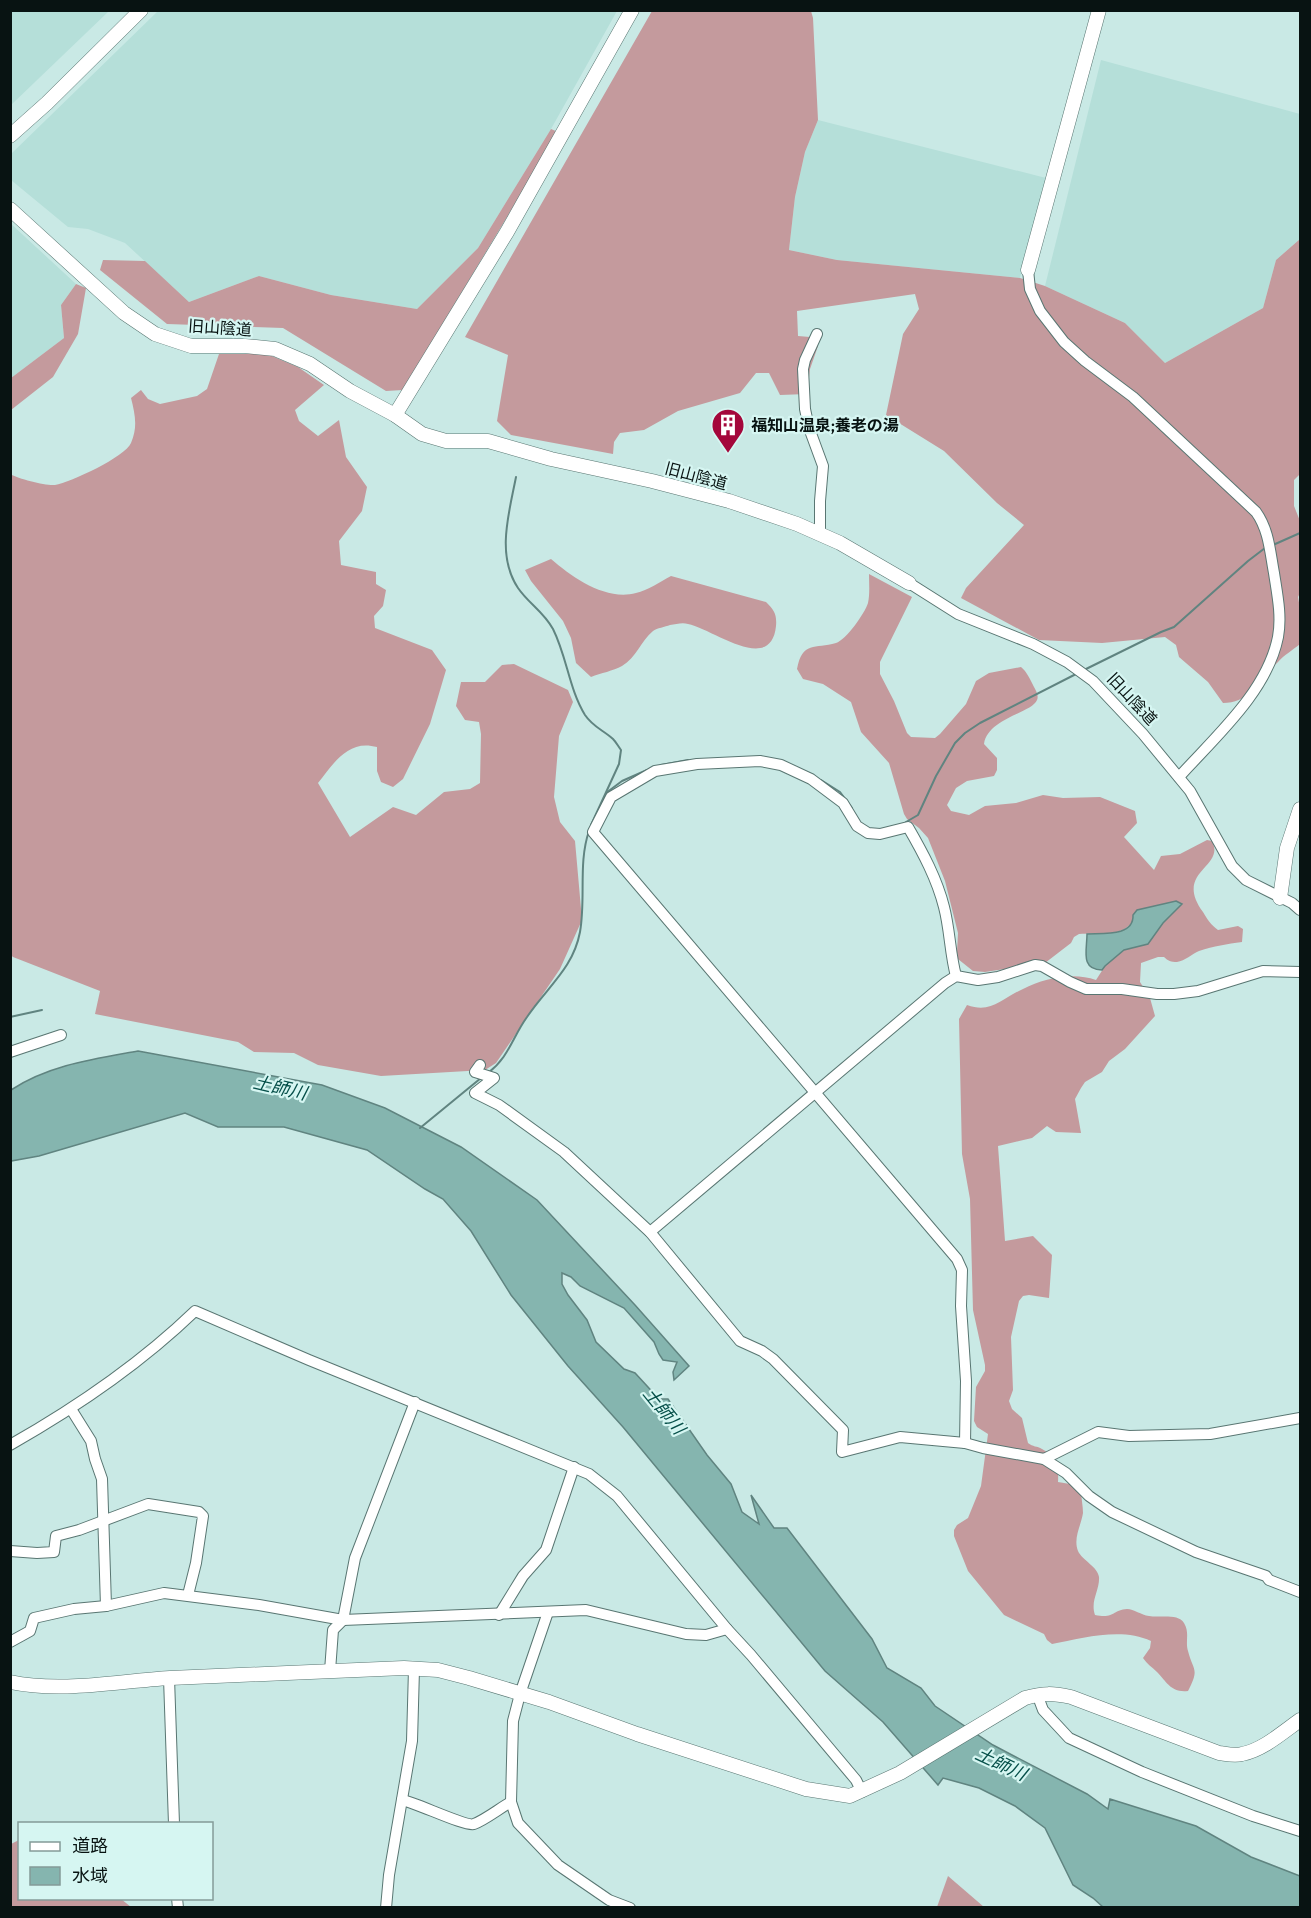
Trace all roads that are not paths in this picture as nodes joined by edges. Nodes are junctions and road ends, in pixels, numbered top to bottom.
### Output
1 (141, 10) edge
2 (632, 10) edge
3 (1099, 10) edge
4 (10, 136) edge
5 (10, 208) edge
6 (1028, 270) joint
7 (817, 334) dead end
8 (395, 415) junction
9 (820, 534) junction
10 (909, 583) joint
11 (1179, 777) junction
12 (1300, 809) edge
13 (1280, 898) junction
14 (1300, 910) edge
15 (1300, 972) edge
16 (956, 976) junction
17 (61, 1035) dead end
18 (10, 1052) edge
19 (480, 1065) dead end
20 (816, 1094) junction
21 (650, 1232) junction
22 (415, 1402) junction
23 (71, 1409) junction
24 (1300, 1418) edge
25 (964, 1443) junction
26 (10, 1445) edge
27 (1044, 1459) junction
28 (574, 1467) junction
29 (102, 1520) junction
30 (10, 1551) edge
31 (1300, 1592) edge
32 (188, 1595) junction
33 (106, 1606) junction
34 (548, 1612) junction
35 (499, 1615) junction
36 (343, 1620) junction
37 (727, 1629) junction
38 (10, 1642) edge
39 (414, 1669) junction
40 (330, 1671) junction
41 (169, 1678) junction
42 (10, 1682) edge
43 (520, 1694) junction
44 (1031, 1696) junction
45 (1300, 1720) edge
46 (862, 1792) junction
47 (402, 1800) junction
48 (511, 1802) junction
49 (174, 1822) edge
50 (1300, 1831) edge
51 (386, 1908) edge
52 (630, 1908) edge

1 - 4 street
2 - 8 street
3 - 6 street
5 - 8 street, 旧山陰道
6 - 11 street
7 - 9 street
8 - 9 street, 旧山陰道
9 - 10 street, 旧山陰道
10 - 11 street, 旧山陰道
11 - 13 street, 旧山陰道
12 - 13 street
13 - 14 street, 旧山陰道
15 - 16 street
16 - 20 street
16 - 20 street
17 - 18 street
19 - 21 street
20 - 21 street
20 - 25 street
21 - 25 street
22 - 23 street
22 - 28 street
22 - 36 street
23 - 26 street
23 - 29 street
24 - 27 street
25 - 27 street
27 - 31 street
28 - 35 street
28 - 37 street
29 - 30 street
29 - 32 street
29 - 33 street
32 - 33 street
32 - 36 street
33 - 38 street
34 - 35 street
34 - 37 street
34 - 43 street
35 - 36 street
36 - 40 street
37 - 46 street
39 - 40 street
39 - 43 street
39 - 47 street
40 - 41 street
41 - 42 street
41 - 49 street
43 - 46 street
43 - 48 street
44 - 45 street
44 - 46 street
44 - 50 street
47 - 48 street
47 - 51 street
48 - 52 street

